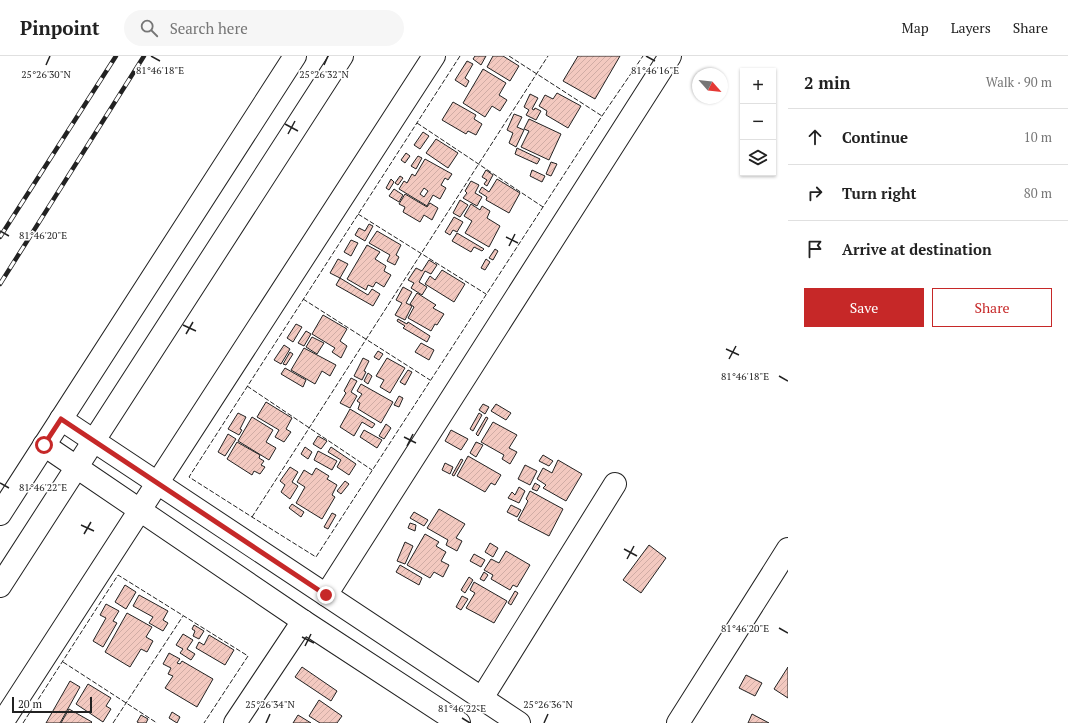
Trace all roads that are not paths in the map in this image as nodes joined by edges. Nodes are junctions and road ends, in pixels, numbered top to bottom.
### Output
1 (295, 56) edge
2 (342, 56) edge
3 (434, 56) edge
4 (670, 56) edge
5 (61, 419) junction
6 (94, 441) junction
7 (44, 445) junction
8 (77, 467) junction
9 (158, 483) junction
10 (615, 484) dead end
11 (140, 509) junction
12 (0, 514) edge
13 (788, 549) edge
14 (0, 586) edge
15 (326, 595) junction
16 (303, 621) junction
17 (482, 698) junction
18 (2, 723) edge
19 (235, 723) edge
20 (459, 723) edge
21 (519, 723) edge
22 (678, 723) edge

1 - 5 street
2 - 6 street
3 - 9 street
4 - 15 street
5 - 6 street
5 - 7 street
6 - 8 street
6 - 9 street
7 - 8 street
7 - 12 street
8 - 11 street
8 - 14 street
9 - 11 street
9 - 15 street
10 - 17 street
11 - 16 street
11 - 18 street
13 - 22 street
15 - 17 street
16 - 19 street
16 - 20 street
17 - 21 street

